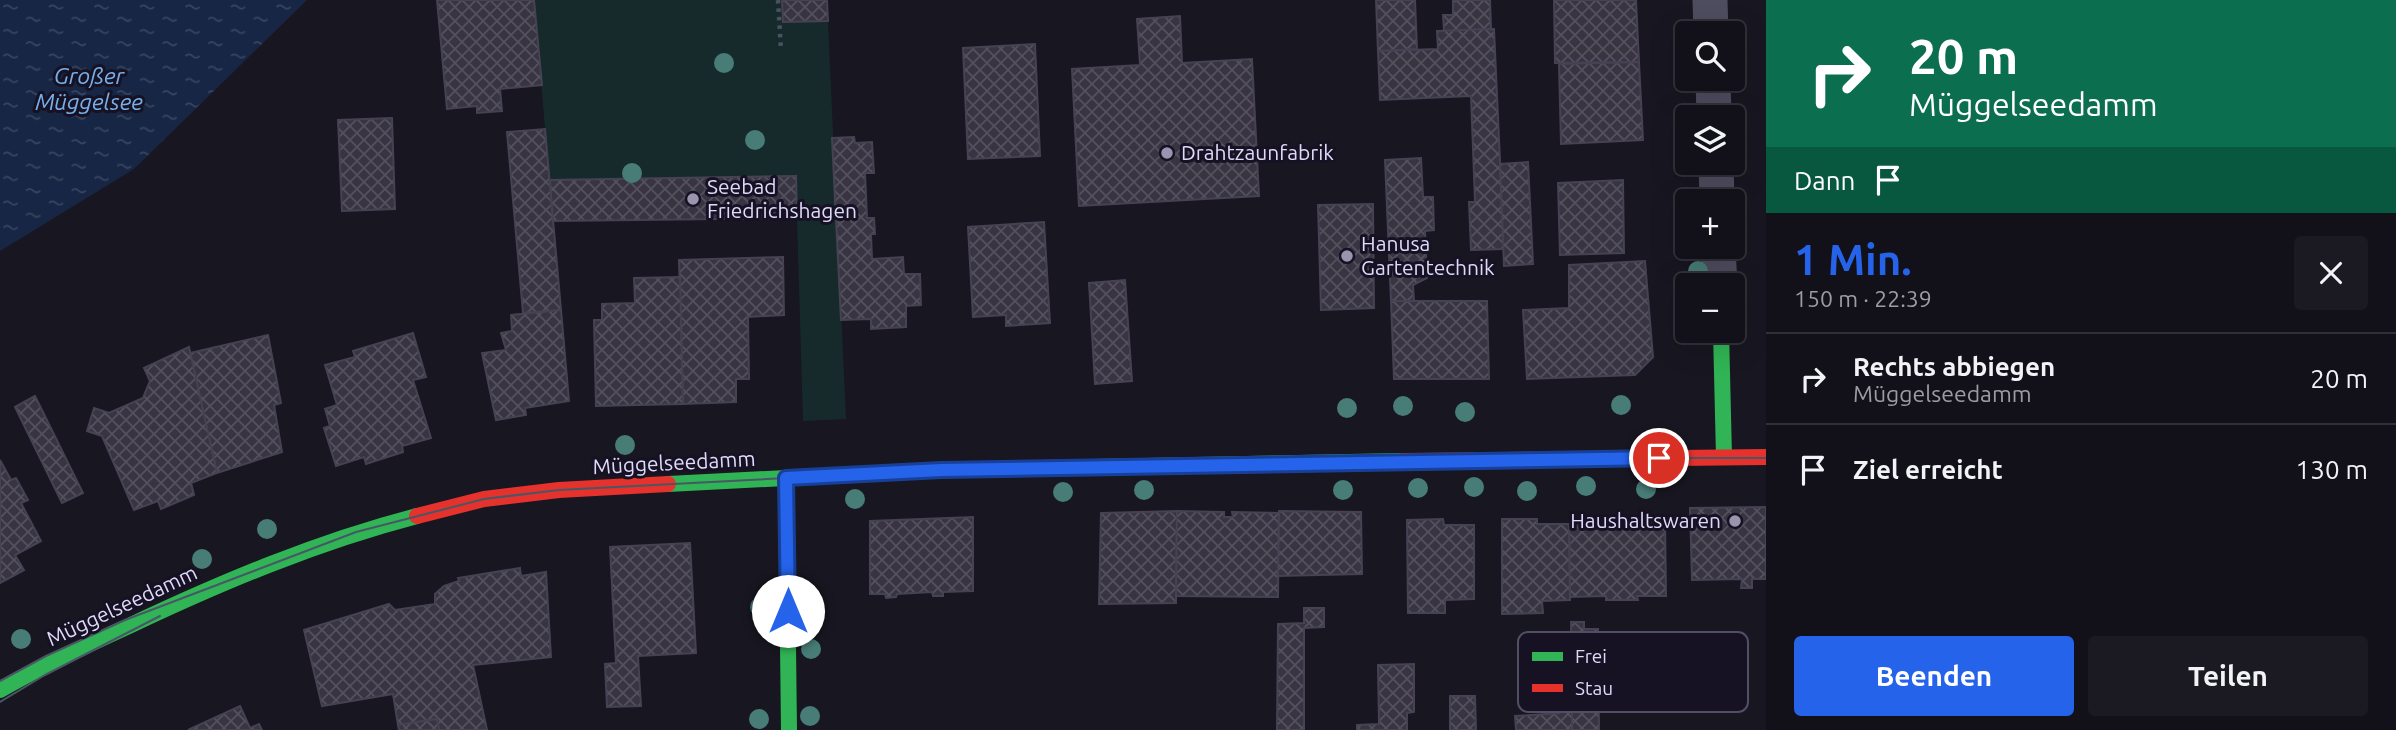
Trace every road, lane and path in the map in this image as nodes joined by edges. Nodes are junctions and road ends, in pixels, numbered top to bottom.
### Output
1 (778, 0) edge
2 (1710, 0) edge
3 (1711, 21) edge
4 (781, 50) dead end
5 (1721, 343) edge
6 (1724, 457) junction
7 (1766, 457) edge
8 (786, 478) junction
9 (0, 690) edge
10 (789, 730) edge

1 - 4 path
2 - 3 street
5 - 6 main road
6 - 7 main road, Müggelseedamm
6 - 8 main road, Müggelseedamm
8 - 9 main road, Müggelseedamm
8 - 10 main road

